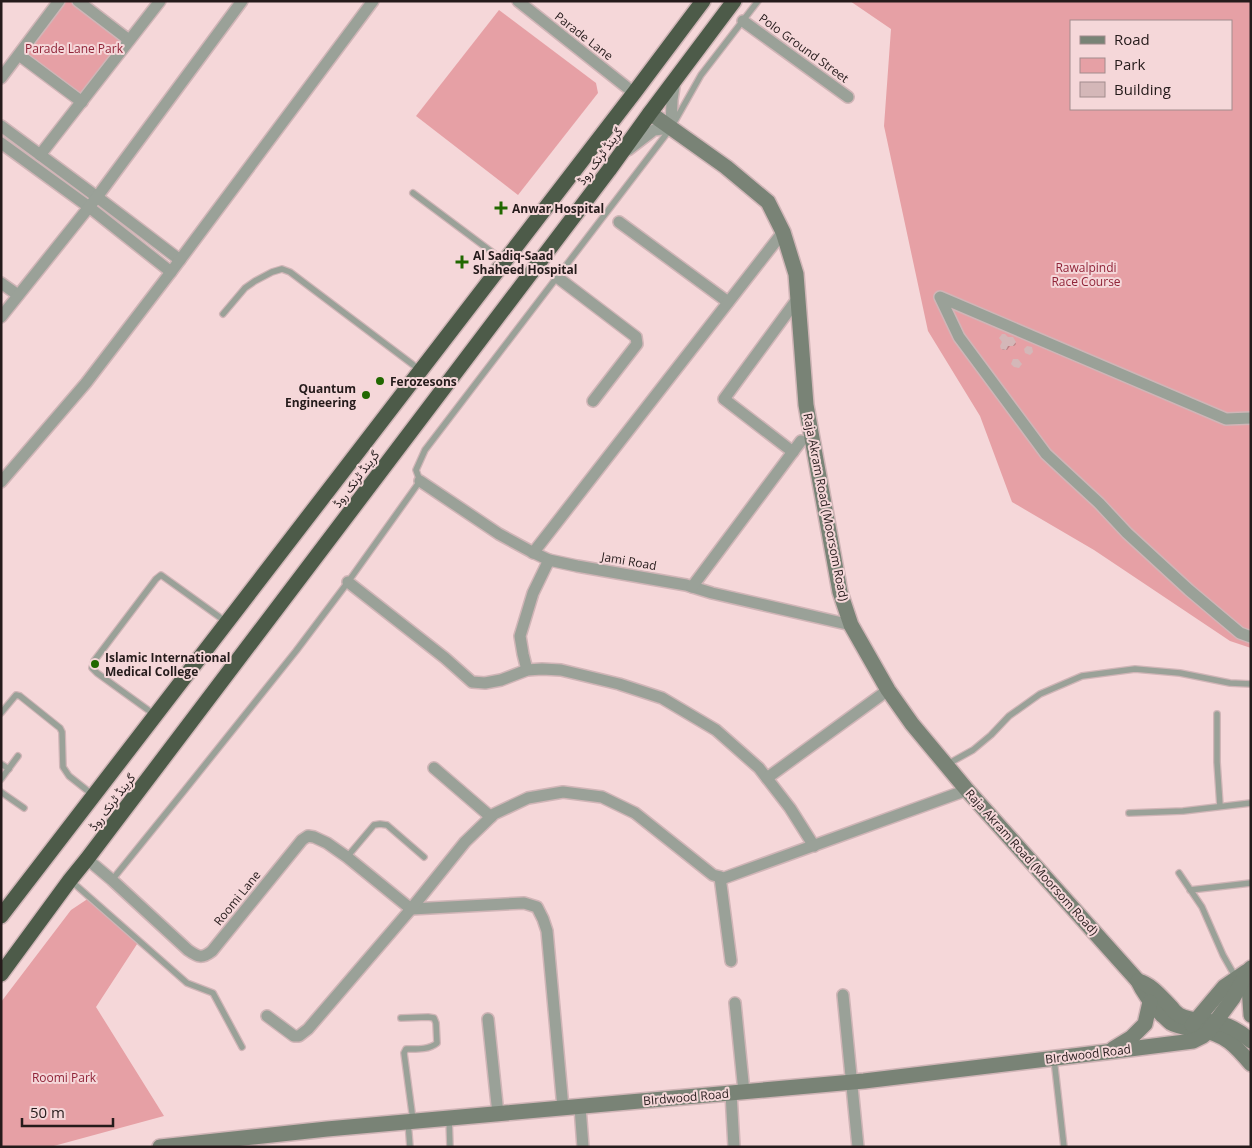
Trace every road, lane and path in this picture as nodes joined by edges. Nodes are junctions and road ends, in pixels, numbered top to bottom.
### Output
1 (59, 1) edge
2 (78, 1) edge
3 (160, 1) edge
4 (242, 1) edge
5 (373, 1) edge
6 (518, 1) edge
7 (703, 1) edge
8 (734, 1) edge
9 (758, 1) edge
10 (743, 21) junction
11 (129, 40) junction
12 (18, 55) junction
13 (1, 78) edge
14 (675, 80) junction
15 (634, 93) junction
16 (848, 97) dead end
17 (82, 102) junction
18 (650, 113) junction
19 (1, 126) edge
20 (671, 128) junction
21 (1, 143) edge
22 (40, 155) junction
23 (619, 156) junction
24 (413, 193) dead end
25 (98, 197) junction
26 (89, 207) junction
27 (619, 222) dead end
28 (783, 232) junction
29 (180, 260) junction
30 (504, 261) junction
31 (171, 272) junction
32 (557, 277) junction
33 (1, 283) edge
34 (18, 296) junction
35 (798, 298) junction
36 (728, 302) junction
37 (223, 314) dead end
38 (1, 317) edge
39 (421, 370) junction
40 (593, 401) dead end
41 (1251, 418) edge
42 (801, 440) dead end
43 (793, 452) junction
44 (420, 480) junction
45 (1, 482) edge
46 (534, 553) junction
47 (549, 560) junction
48 (348, 582) junction
49 (692, 587) junction
50 (227, 623) junction
51 (851, 625) junction
52 (1251, 637) edge
53 (527, 670) junction
54 (1251, 684) edge
55 (888, 690) junction
56 (1, 713) edge
57 (1217, 714) dead end
58 (156, 716) junction
59 (18, 756) dead end
60 (1, 764) edge
61 (946, 765) junction
62 (434, 768) dead end
63 (9, 769) junction
64 (767, 778) junction
65 (1, 779) edge
66 (968, 790) junction
67 (1, 792) edge
68 (94, 796) junction
69 (1251, 803) edge
70 (1220, 806) junction
71 (24, 808) dead end
72 (1129, 813) dead end
73 (491, 818) junction
74 (814, 846) junction
75 (347, 857) junction
76 (424, 857) dead end
77 (87, 859) junction
78 (1179, 873) dead end
79 (720, 877) junction
80 (70, 880) junction
81 (112, 880) junction
82 (1251, 883) edge
83 (1190, 890) junction
84 (411, 909) junction
85 (1, 916) edge
86 (731, 961) dead end
87 (1245, 972) edge
88 (1, 974) edge
89 (1138, 981) junction
90 (843, 995) dead end
91 (1150, 1002) junction
92 (735, 1003) dead end
93 (1251, 1014) edge
94 (267, 1016) dead end
95 (401, 1018) dead end
96 (488, 1019) dead end
97 (1193, 1024) junction
98 (1211, 1027) junction
99 (1251, 1041) edge
100 (1182, 1042) junction
101 (242, 1047) dead end
102 (1106, 1052) junction
103 (1054, 1059) junction
104 (1251, 1064) edge
105 (851, 1082) junction
106 (737, 1093) junction
107 (580, 1107) junction
108 (563, 1108) junction
109 (498, 1114) junction
110 (449, 1118) junction
111 (411, 1122) junction
112 (238, 1143) edge
113 (160, 1147) edge
114 (410, 1147) edge
115 (450, 1147) edge
116 (583, 1147) edge
117 (734, 1147) edge
118 (858, 1147) edge
119 (1064, 1147) edge

1 - 12 street
2 - 11 street
3 - 11 street
4 - 25 street
5 - 29 street
6 - 15 street, Parade Lane
7 - 15 highway, گرینڈ ٹرنک روڈ
8 - 14 highway, گرینڈ ٹرنک روڈ
9 - 10 lane
10 - 16 street, Polo Ground Street
10 - 20 lane
11 - 17 street
12 - 13 street
12 - 17 street
14 - 18 highway, گرینڈ ٹرنک روڈ
14 - 20 street
15 - 30 highway, گرینڈ ٹرنک روڈ
17 - 22 street
18 - 20 street, Raja Akram Road (Moorsom Road)
18 - 23 highway, گرینڈ ٹرنک روڈ
19 - 22 street
20 - 23 street
20 - 28 street, Raja Akram Road (Moorsom Road)
20 - 32 lane
21 - 26 street
22 - 25 street
23 - 77 highway, گرینڈ ٹرنک روڈ
24 - 30 lane
25 - 26 street
25 - 29 street
26 - 31 street
26 - 34 street
27 - 36 street
28 - 35 street, Raja Akram Road (Moorsom Road)
28 - 36 street
29 - 31 street
30 - 39 highway, گرینڈ ٹرنک روڈ
31 - 45 street
32 - 40 street
32 - 44 lane
33 - 34 street
34 - 38 street
35 - 43 street
35 - 51 street, Raja Akram Road (Moorsom Road)
36 - 46 street
37 - 39 lane
39 - 50 highway, گرینڈ ٹرنک روڈ
41 - 52 street
42 - 43 street
43 - 49 street
44 - 46 street, Jami Road
44 - 48 lane
46 - 47 street, Jami Road
47 - 49 street, Jami Road
47 - 53 street
48 - 53 street
48 - 81 lane
49 - 51 street, Jami Road
50 - 58 highway, گرینڈ ٹرنک روڈ
50 - 58 lane
51 - 55 street, Raja Akram Road (Moorsom Road)
53 - 64 street
54 - 61 lane
55 - 61 street, Raja Akram Road (Moorsom Road)
55 - 64 street
56 - 68 lane
57 - 70 lane
58 - 68 highway, گرینڈ ٹرنک روڈ
59 - 63 lane
60 - 63 lane
61 - 66 street, Raja Akram Road (Moorsom Road)
62 - 73 street
63 - 65 lane
64 - 74 street
66 - 74 street
66 - 89 street, Raja Akram Road (Moorsom Road)
67 - 71 lane
68 - 85 highway, گرینڈ ٹرنک روڈ
69 - 70 lane
70 - 72 lane
73 - 79 street
73 - 84 street
74 - 79 street
75 - 76 lane
75 - 81 street, Roomi Lane
75 - 84 street, Roomi Lane
77 - 80 highway, گرینڈ ٹرنک روڈ
77 - 81 street, Roomi Lane
78 - 83 lane
79 - 86 street
80 - 88 highway, گرینڈ ٹرنک روڈ
80 - 101 lane
82 - 83 lane
83 - 87 lane
84 - 94 street
84 - 108 street
87 - 93 street
87 - 97 street
87 - 98 street
89 - 91 street, Raja Akram Road (Moorsom Road)
89 - 97 street
90 - 105 street
91 - 97 street, Raja Akram Road (Moorsom Road)
91 - 102 street
92 - 106 street
95 - 111 lane
96 - 109 street
97 - 98 street
97 - 100 street
98 - 99 street
98 - 100 street, BIrdwood Road
98 - 104 street
100 - 102 street, BIrdwood Road
102 - 103 street, BIrdwood Road
103 - 105 street, BIrdwood Road
103 - 119 lane
105 - 106 street, BIrdwood Road
105 - 118 street
106 - 107 street, BIrdwood Road
106 - 117 street
107 - 108 street, BIrdwood Road
107 - 116 street
108 - 109 street, BIrdwood Road
109 - 110 street, BIrdwood Road
110 - 111 street, BIrdwood Road
110 - 115 lane
111 - 112 street, BIrdwood Road
111 - 114 lane
112 - 113 street, BIrdwood Road

